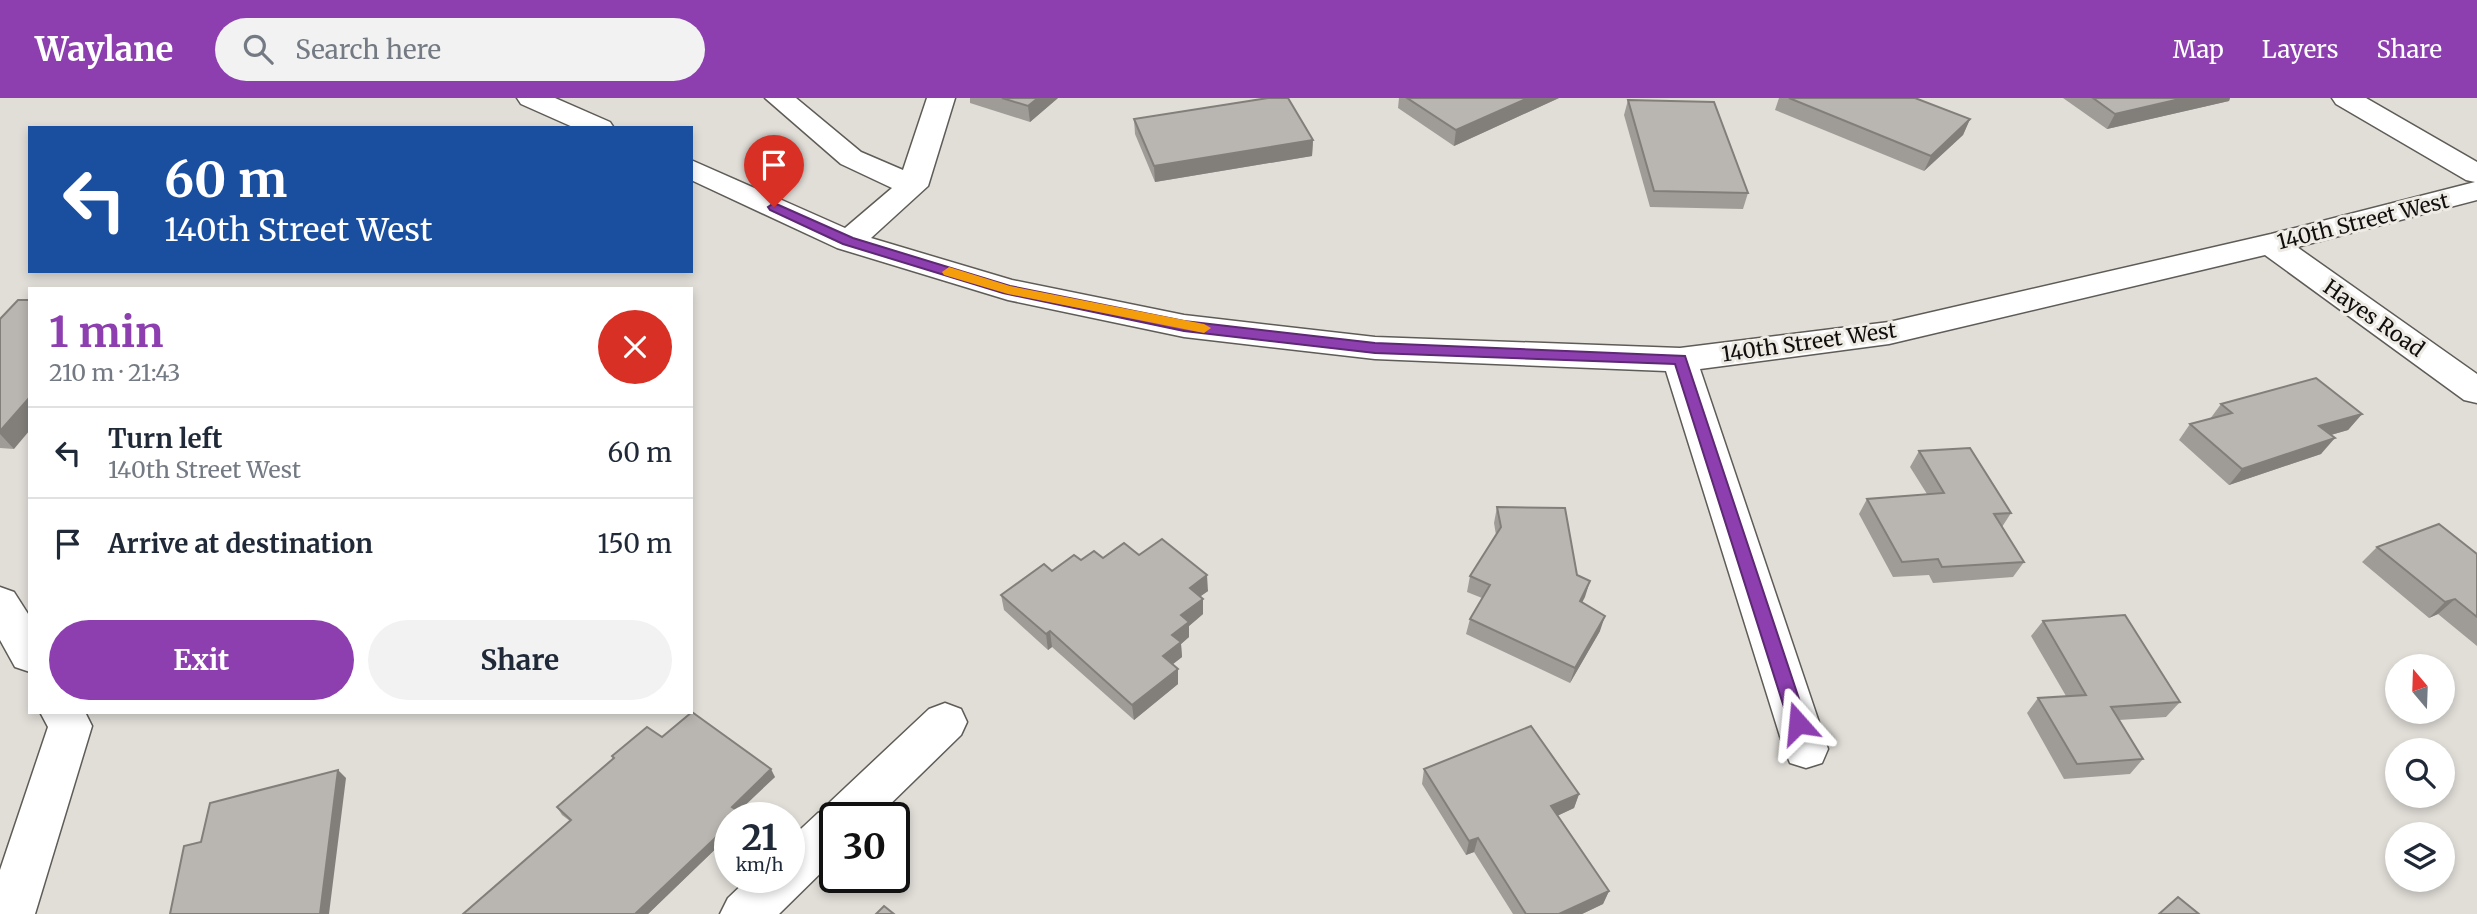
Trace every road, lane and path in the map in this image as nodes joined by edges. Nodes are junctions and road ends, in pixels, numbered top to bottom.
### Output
1 (531, 98) edge
2 (779, 98) edge
3 (941, 98) edge
4 (2346, 98) edge
5 (595, 126) edge
6 (693, 170) edge
7 (2477, 174) edge
8 (913, 186) junction
9 (2477, 191) edge
10 (848, 241) junction
11 (2271, 244) junction
12 (1680, 360) junction
13 (2477, 391) edge
14 (0, 603) edge
15 (28, 652) edge
16 (63, 714) edge
17 (945, 722) dead end
18 (1806, 749) dead end
19 (862, 802) edge
20 (819, 843) edge
21 (805, 856) edge
22 (767, 893) edge
23 (10, 914) edge
24 (745, 914) edge

1 - 5 street
2 - 8 street
3 - 8 street
4 - 7 street
6 - 10 street, 140th Street West
8 - 10 street
9 - 11 street, 140th Street West
10 - 12 street, 140th Street West
11 - 12 street, 140th Street West
11 - 13 street, Hayes Road
12 - 18 street
14 - 15 street
16 - 23 street
17 - 19 street
20 - 21 street
22 - 24 street

